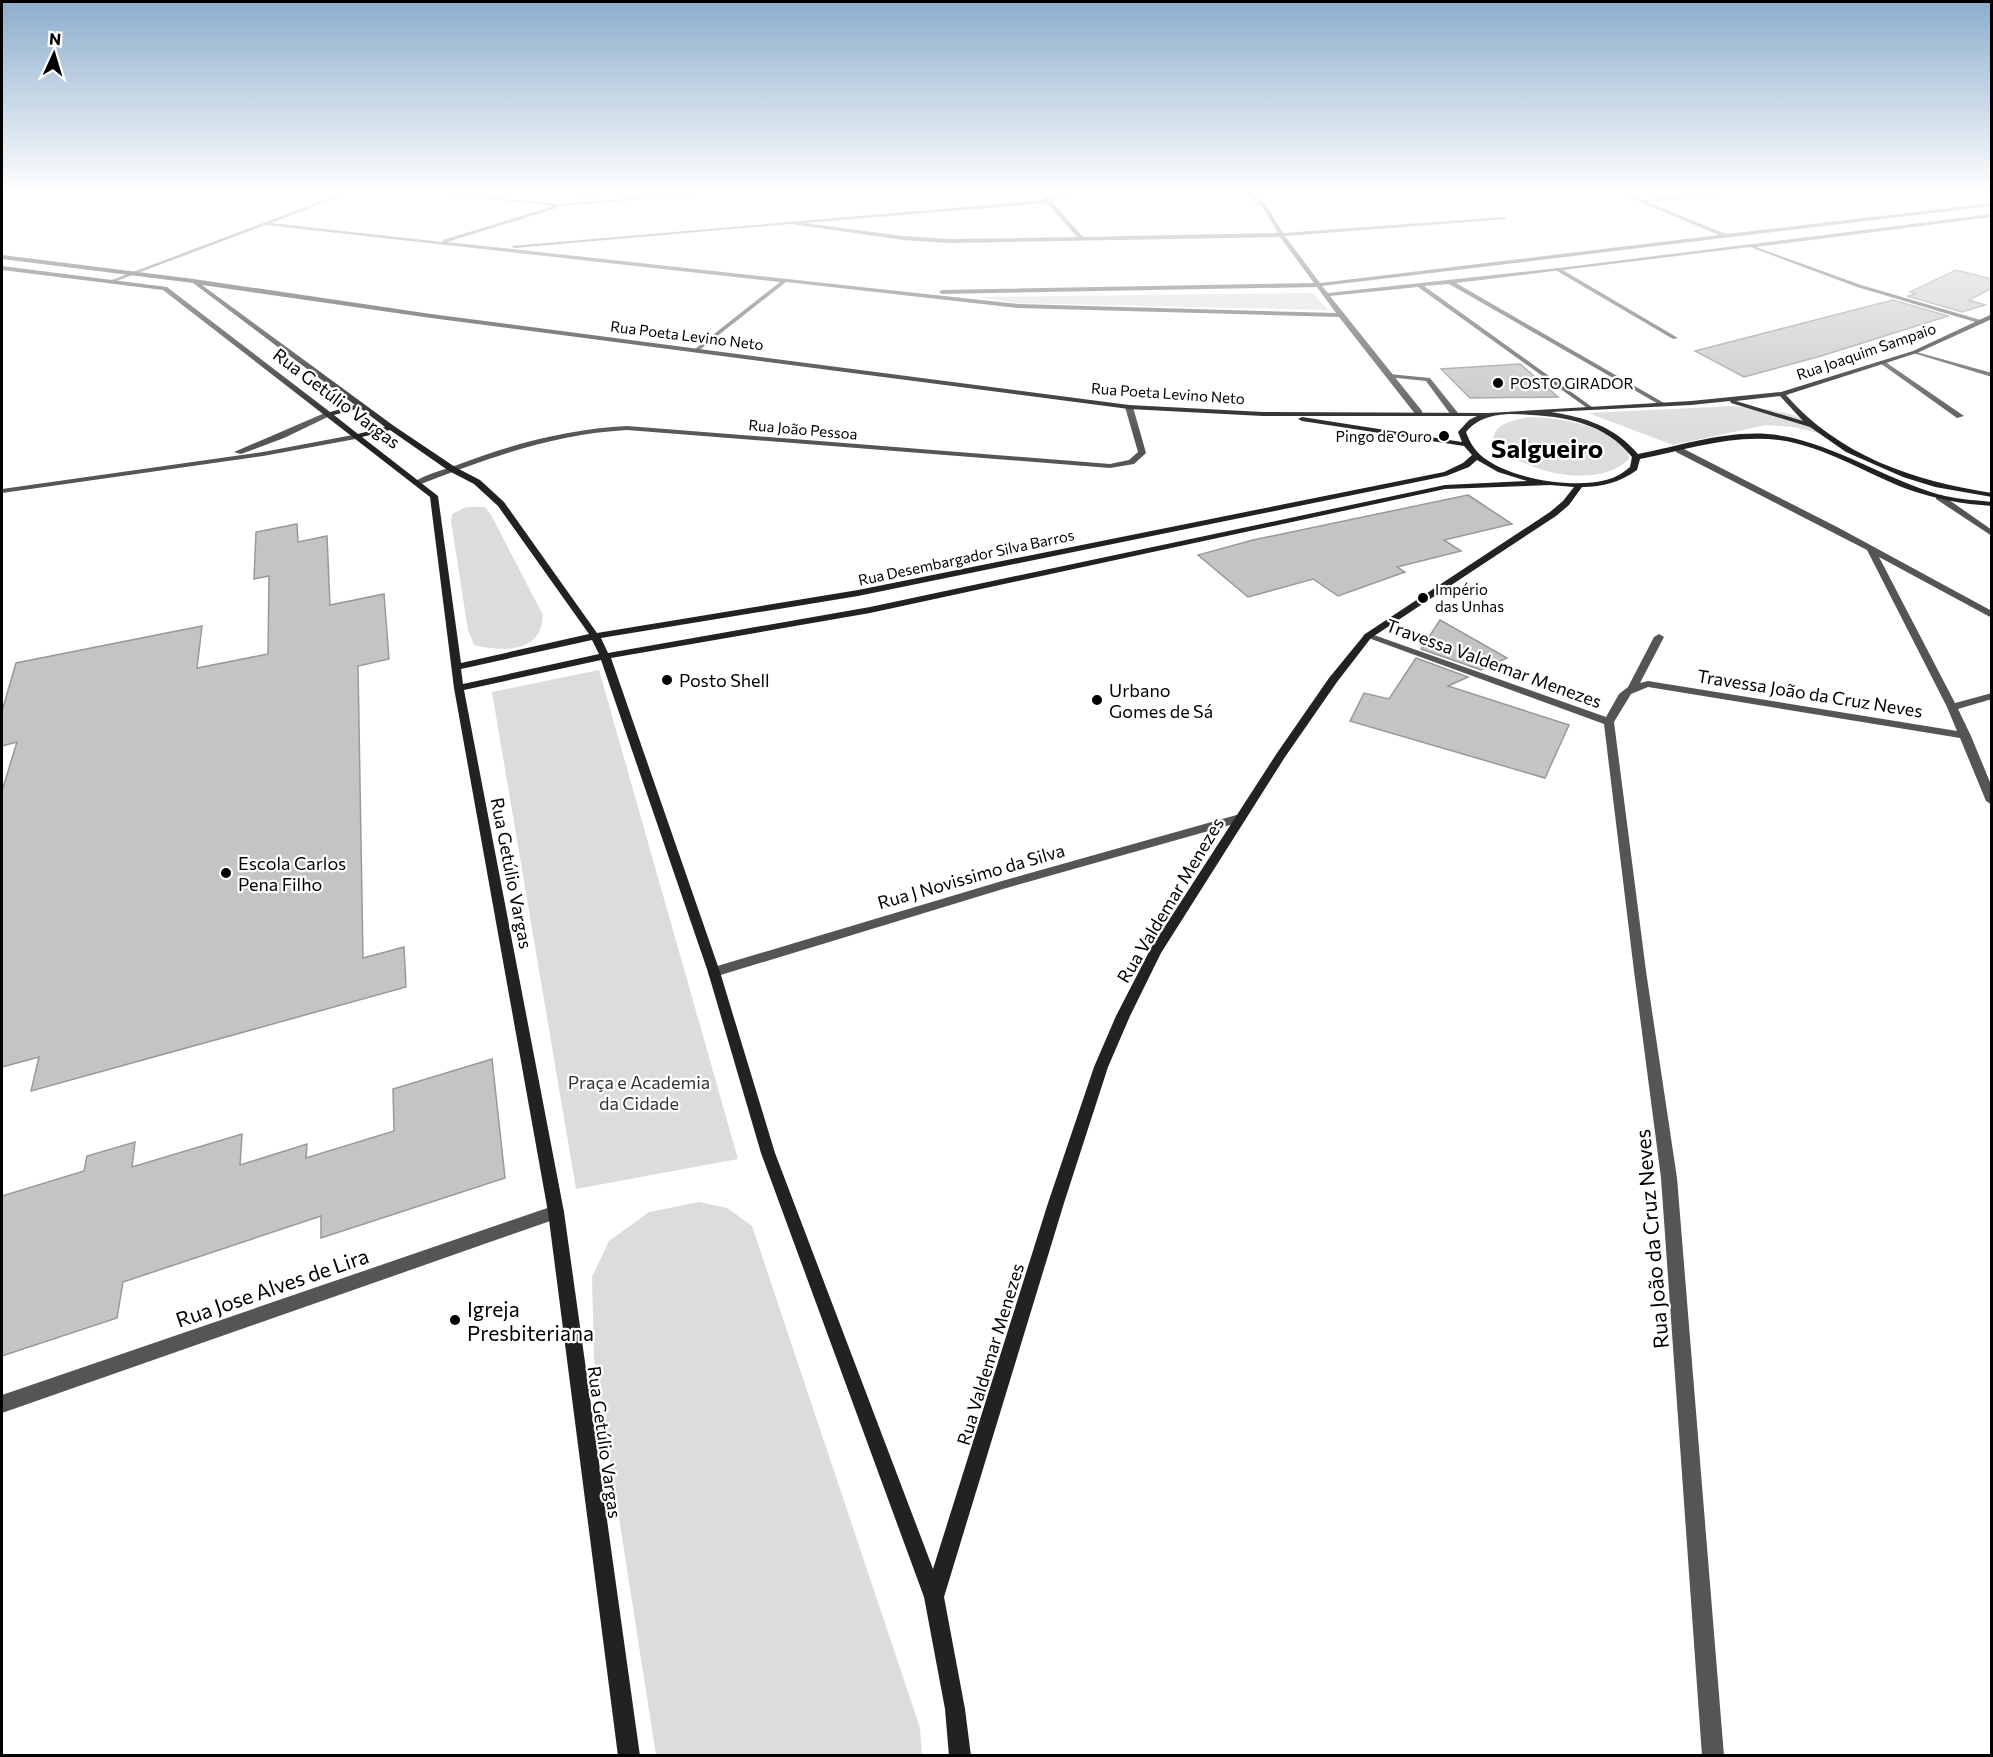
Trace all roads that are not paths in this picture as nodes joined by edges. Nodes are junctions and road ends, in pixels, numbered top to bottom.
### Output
1 (53, 274) edge
2 (132, 274) edge
3 (142, 274) edge
4 (737, 274) edge
5 (1311, 274) edge
6 (1412, 274) edge
7 (1523, 274) edge
8 (1566, 274) edge
9 (1826, 274) edge
10 (786, 279) junction
11 (112, 281) junction
12 (194, 281) junction
13 (1451, 282) junction
14 (1319, 285) junction
15 (1419, 285) junction
16 (895, 292) junction
17 (1327, 295) junction
18 (1341, 315) junction
19 (1992, 316) edge
20 (1982, 321) junction
21 (1675, 338) dead end
22 (697, 350) junction
23 (1915, 352) junction
24 (1882, 362) junction
25 (1992, 375) edge
26 (1389, 376) junction
27 (1782, 394) junction
28 (1727, 400) junction
29 (1662, 404) junction
30 (362, 405) junction
31 (1129, 407) junction
32 (1590, 408) junction
33 (1510, 412) junction
34 (1419, 413) junction
35 (1454, 413) junction
36 (330, 414) junction
37 (1263, 414) junction
38 (1485, 414) junction
39 (1960, 416) dead end
40 (1809, 426) junction
41 (391, 428) junction
42 (358, 436) junction
43 (1464, 444) junction
44 (1679, 450) junction
45 (1475, 457) junction
46 (1636, 457) junction
47 (214, 459) junction
48 (452, 469) junction
49 (418, 482) junction
50 (1551, 483) junction
51 (1580, 485) junction
52 (2, 491) edge
53 (1992, 495) edge
54 (1939, 497) junction
55 (1992, 504) edge
56 (1252, 512) junction
57 (1195, 524) junction
58 (1269, 525) junction
59 (1992, 534) edge
60 (1211, 537) junction
61 (1067, 550) junction
62 (1871, 550) junction
63 (1082, 565) junction
64 (858, 593) junction
65 (870, 610) junction
66 (1992, 615) edge
67 (595, 636) junction
68 (1368, 636) junction
69 (1659, 637) dead end
70 (604, 656) junction
71 (456, 667) junction
72 (1633, 687) junction
73 (459, 688) junction
74 (1992, 696) edge
75 (1953, 707) junction
76 (1609, 722) junction
77 (1966, 736) junction
78 (1992, 801) edge
79 (1240, 818) junction
80 (714, 972) junction
81 (556, 1212) junction
82 (2, 1404) edge
83 (934, 1597) junction
84 (629, 1755) edge
85 (960, 1755) edge
86 (1713, 1755) edge

1 - 11 main road, Rua Getúlio Vargas
2 - 11 street
3 - 12 main road, Rua Poeta Levino Neto
4 - 10 street
5 - 14 street
6 - 14 street
7 - 13 street
8 - 21 street
9 - 20 street
10 - 16 street
10 - 22 street
11 - 36 main road, Rua Getúlio Vargas
12 - 22 main road, Rua Poeta Levino Neto
12 - 30 main road, Rua Getúlio Vargas
13 - 15 street
13 - 29 street
14 - 16 street
14 - 17 street
15 - 17 street
15 - 32 street
16 - 18 street
17 - 18 street
18 - 26 street
19 - 20 main road, Rua Joaquim Sampaio
20 - 23 main road, Rua Joaquim Sampaio
22 - 31 main road, Rua Poeta Levino Neto
23 - 24 main road, Rua Joaquim Sampaio
23 - 25 street
24 - 27 main road, Rua Joaquim Sampaio
24 - 39 street
26 - 34 street
26 - 35 street
27 - 28 main road, Rua Joaquim Sampaio
27 - 40 main road
28 - 29 main road, Rua Joaquim Sampaio
28 - 40 main road
29 - 32 main road, Rua Joaquim Sampaio
30 - 36 main road
30 - 41 main road, Rua Getúlio Vargas
31 - 37 main road, Rua Poeta Levino Neto
31 - 48 street, Rua João Pessoa
32 - 33 main road, Rua Joaquim Sampaio
33 - 38 main road, Rua Poeta Levino Neto
33 - 46 main road
34 - 35 main road, Rua Poeta Levino Neto
34 - 37 main road, Rua Poeta Levino Neto
35 - 38 main road, Rua Poeta Levino Neto
36 - 42 main road, Rua Getúlio Vargas
36 - 47 street
37 - 43 main road, Rua Poeta Levino Neto
38 - 43 main road
40 - 53 main road
41 - 42 main road
41 - 48 main road, Rua Getúlio Vargas
42 - 47 street
42 - 49 main road, Rua Getúlio Vargas
43 - 45 main road
44 - 46 main road
44 - 54 main road
44 - 62 street
45 - 50 main road
45 - 56 main road, Rua Desembargador Silva Barros
46 - 51 main road
47 - 52 street
48 - 49 street, Rua João Pessoa
48 - 67 main road, Rua Getúlio Vargas
49 - 71 main road, Rua Getúlio Vargas
50 - 51 main road
50 - 58 main road, Rua Desembargador Silva Barros
51 - 68 main road, Rua Valdemar Menezes
54 - 55 main road
54 - 59 street
56 - 57 main road, Rua Desembargador Silva Barros
56 - 58 main road
57 - 60 main road
57 - 61 main road, Rua Desembargador Silva Barros
58 - 60 main road, Rua Desembargador Silva Barros
60 - 63 main road, Rua Desembargador Silva Barros
61 - 63 main road
61 - 64 main road, Rua Desembargador Silva Barros
62 - 66 street
62 - 75 street
63 - 65 main road, Rua Desembargador Silva Barros
64 - 65 main road
64 - 67 main road, Rua Desembargador Silva Barros
65 - 70 main road, Rua Desembargador Silva Barros
67 - 70 main road, Rua Getúlio Vargas
67 - 71 main road, Rua Desembargador Silva Barros
68 - 76 street, Travessa Valdemar Menezes
68 - 79 main road, Rua Valdemar Menezes
69 - 72 street
70 - 73 main road, Rua Desembargador Silva Barros
70 - 80 main road, Rua Getúlio Vargas
71 - 73 main road, Rua Getúlio Vargas
72 - 76 street
72 - 77 street, Travessa João da Cruz Neves
73 - 81 main road, Rua Getúlio Vargas
74 - 75 street
75 - 77 street
76 - 86 street, Rua João da Cruz Neves
77 - 78 street
79 - 80 street, Rua J Novissimo da Silva
79 - 83 main road, Rua Valdemar Menezes
80 - 83 main road, Rua Getúlio Vargas
81 - 82 street, Rua Jose Alves de Lira
81 - 84 main road, Rua Getúlio Vargas
83 - 85 main road, Rua Getúlio Vargas

